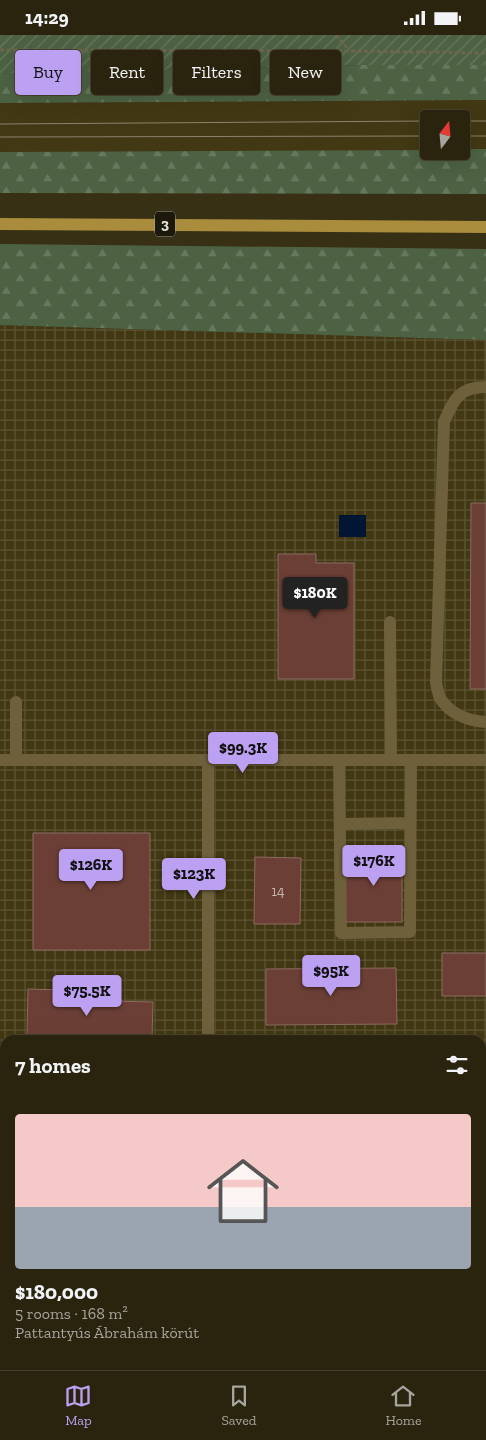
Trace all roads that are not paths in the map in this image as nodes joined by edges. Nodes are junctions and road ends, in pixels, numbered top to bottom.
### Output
1 (0, 224) edge
2 (486, 227) edge
3 (486, 387) edge
4 (390, 622) dead end
5 (16, 702) dead end
6 (486, 722) edge
7 (0, 760) edge
8 (16, 760) junction
9 (208, 760) junction
10 (339, 760) junction
11 (391, 760) junction
12 (411, 760) junction
13 (486, 760) edge
14 (410, 823) junction
15 (340, 824) junction
16 (208, 1035) edge

1 - 2 main road, 3
3 - 6 street
4 - 11 street
5 - 8 street
7 - 8 street
8 - 9 street
9 - 10 street
9 - 16 street
10 - 11 street
10 - 15 street
11 - 12 street
12 - 13 street
12 - 14 street
14 - 15 street
14 - 15 street

